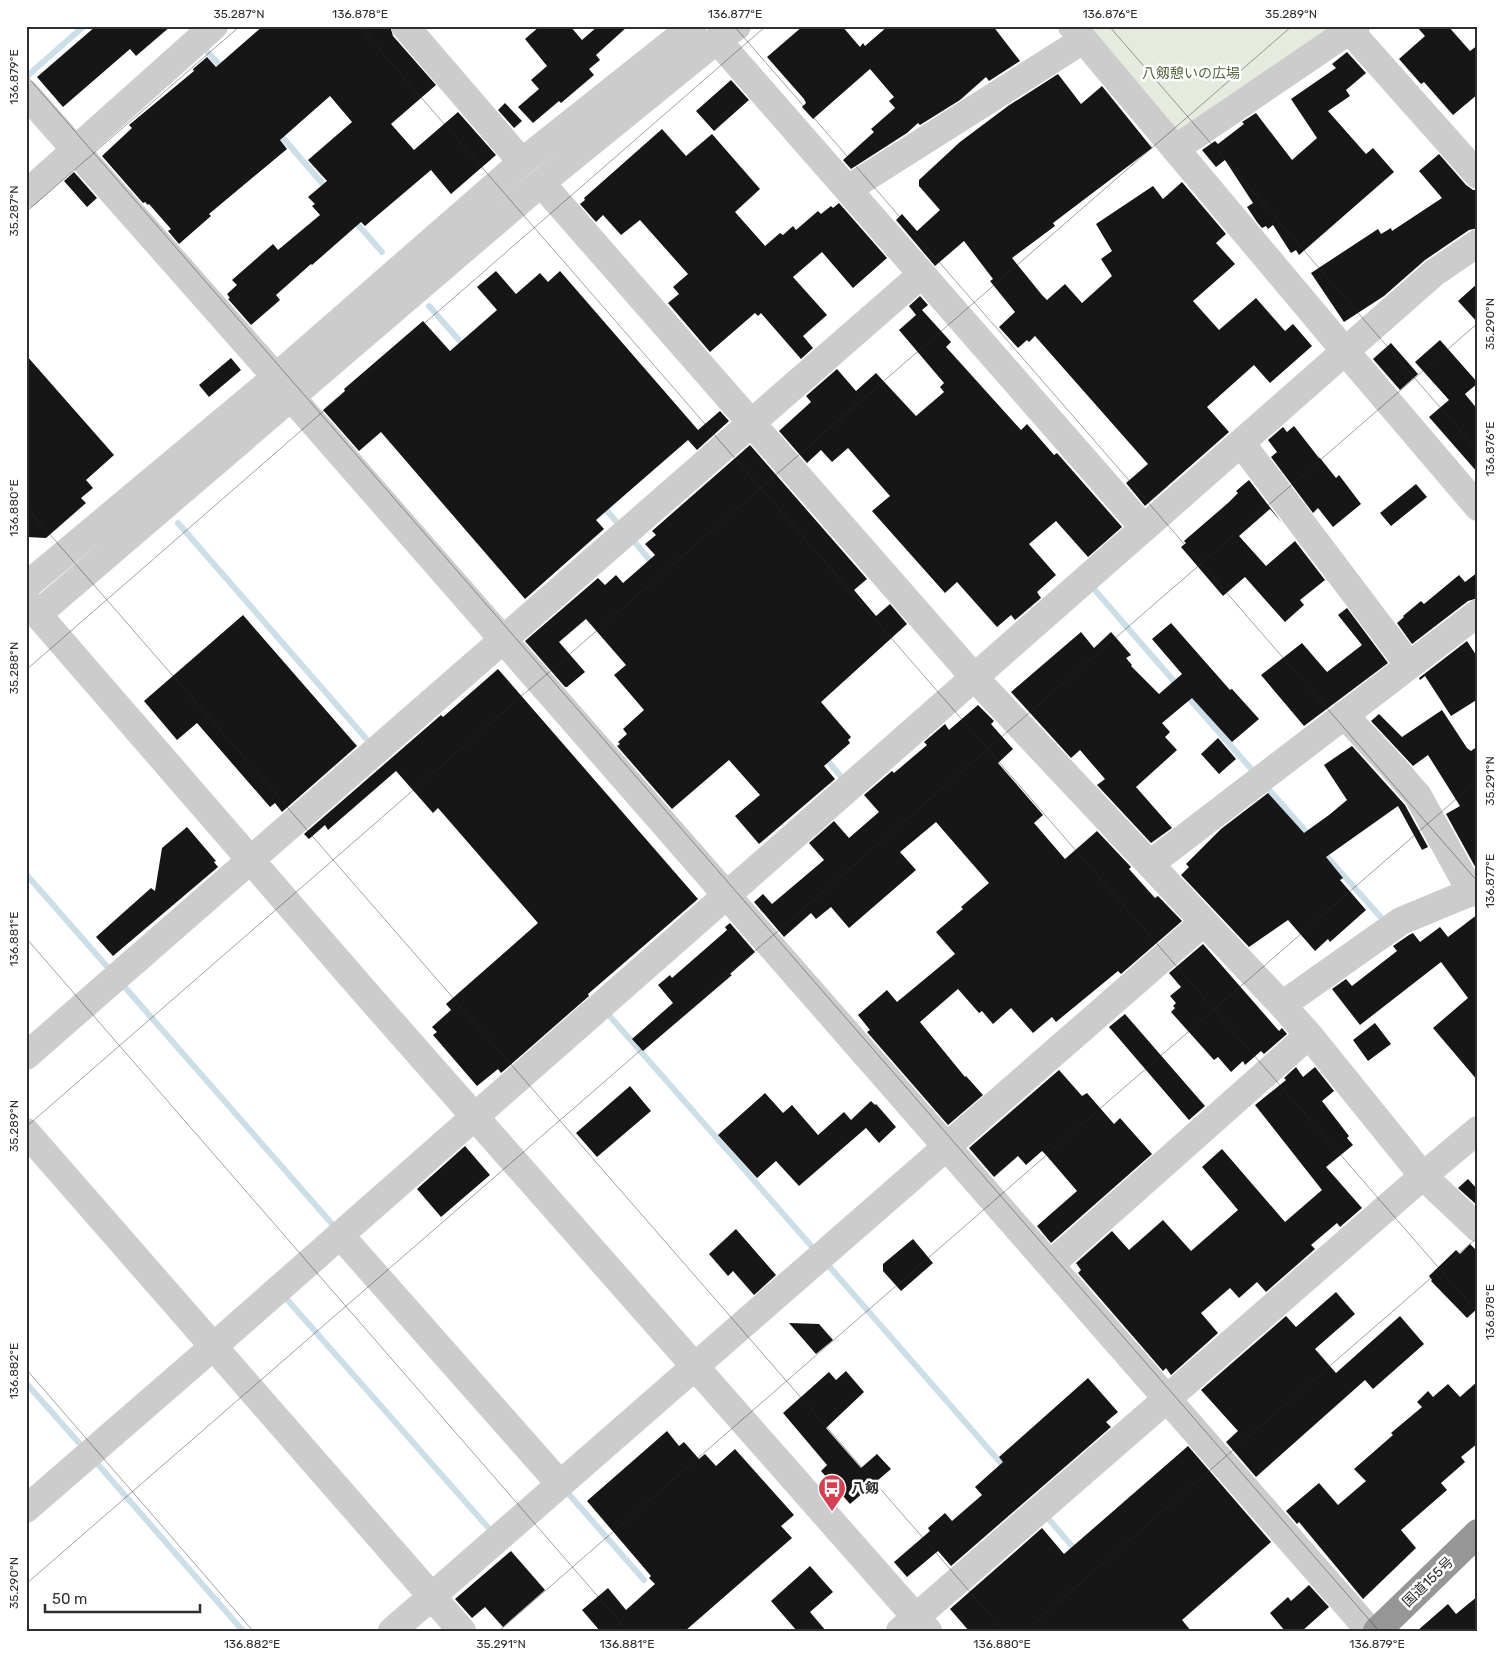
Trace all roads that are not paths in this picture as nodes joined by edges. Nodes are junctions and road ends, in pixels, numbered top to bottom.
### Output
1 (214, 26) edge
2 (405, 26) edge
3 (693, 26) edge
4 (1353, 28) edge
5 (727, 33) edge
6 (1078, 33) edge
7 (26, 94) edge
8 (1175, 149) junction
9 (75, 150) junction
10 (522, 162) junction
11 (1478, 175) edge
12 (541, 183) junction
13 (848, 189) junction
14 (26, 194) edge
15 (1478, 243) edge
16 (922, 274) junction
17 (1345, 351) junction
18 (283, 387) junction
19 (751, 423) junction
20 (1241, 442) junction
21 (1478, 507) edge
22 (1144, 528) junction
23 (30, 605) edge
24 (1478, 613) edge
25 (503, 639) junction
26 (1409, 665) junction
27 (974, 677) junction
28 (1344, 715) junction
29 (250, 860) junction
30 (1150, 864) junction
31 (1474, 892) edge
32 (726, 894) junction
33 (1204, 922) junction
34 (1282, 1005) junction
35 (1309, 1035) junction
36 (26, 1056) edge
37 (474, 1116) junction
38 (1478, 1130) edge
39 (26, 1132) edge
40 (947, 1146) junction
41 (1423, 1176) junction
42 (1478, 1228) edge
43 (340, 1235) junction
44 (1050, 1265) junction
45 (214, 1346) junction
46 (694, 1367) junction
47 (1167, 1398) junction
48 (560, 1484) junction
49 (26, 1509) edge
50 (1478, 1533) edge
51 (432, 1596) junction
52 (914, 1626) edge
53 (392, 1631) edge
54 (462, 1631) edge
55 (1370, 1631) edge
56 (1377, 1631) edge

1 - 9 street
2 - 10 street
3 - 10 street
4 - 8 street
4 - 11 street
5 - 12 street
5 - 13 street
6 - 8 street
6 - 13 street
7 - 9 street
8 - 17 street
9 - 14 street
9 - 18 street
10 - 18 street
12 - 18 street
12 - 19 street
13 - 16 street
15 - 17 street
16 - 19 street
16 - 22 street
17 - 20 street
17 - 21 street
18 - 23 street
18 - 25 street
19 - 25 street
19 - 27 street
20 - 22 street
20 - 26 street
22 - 27 street
23 - 29 street
24 - 26 street
25 - 29 street
25 - 32 street
26 - 28 street
27 - 30 street
27 - 32 street
28 - 30 street
28 - 31 street
29 - 36 street
29 - 37 street
30 - 33 street
31 - 34 street
32 - 37 street
32 - 40 street
33 - 34 street
33 - 40 street
34 - 35 street
35 - 41 street
35 - 44 street
37 - 43 street
37 - 46 street
38 - 41 street
39 - 45 street
40 - 44 street
40 - 46 street
41 - 42 street
41 - 47 street
43 - 45 street
43 - 48 street
44 - 47 street
45 - 49 street
45 - 51 street
46 - 48 street
46 - 52 street
47 - 52 street
47 - 55 street
48 - 51 street
50 - 56 highway, 国道155号
51 - 53 street
51 - 54 street

